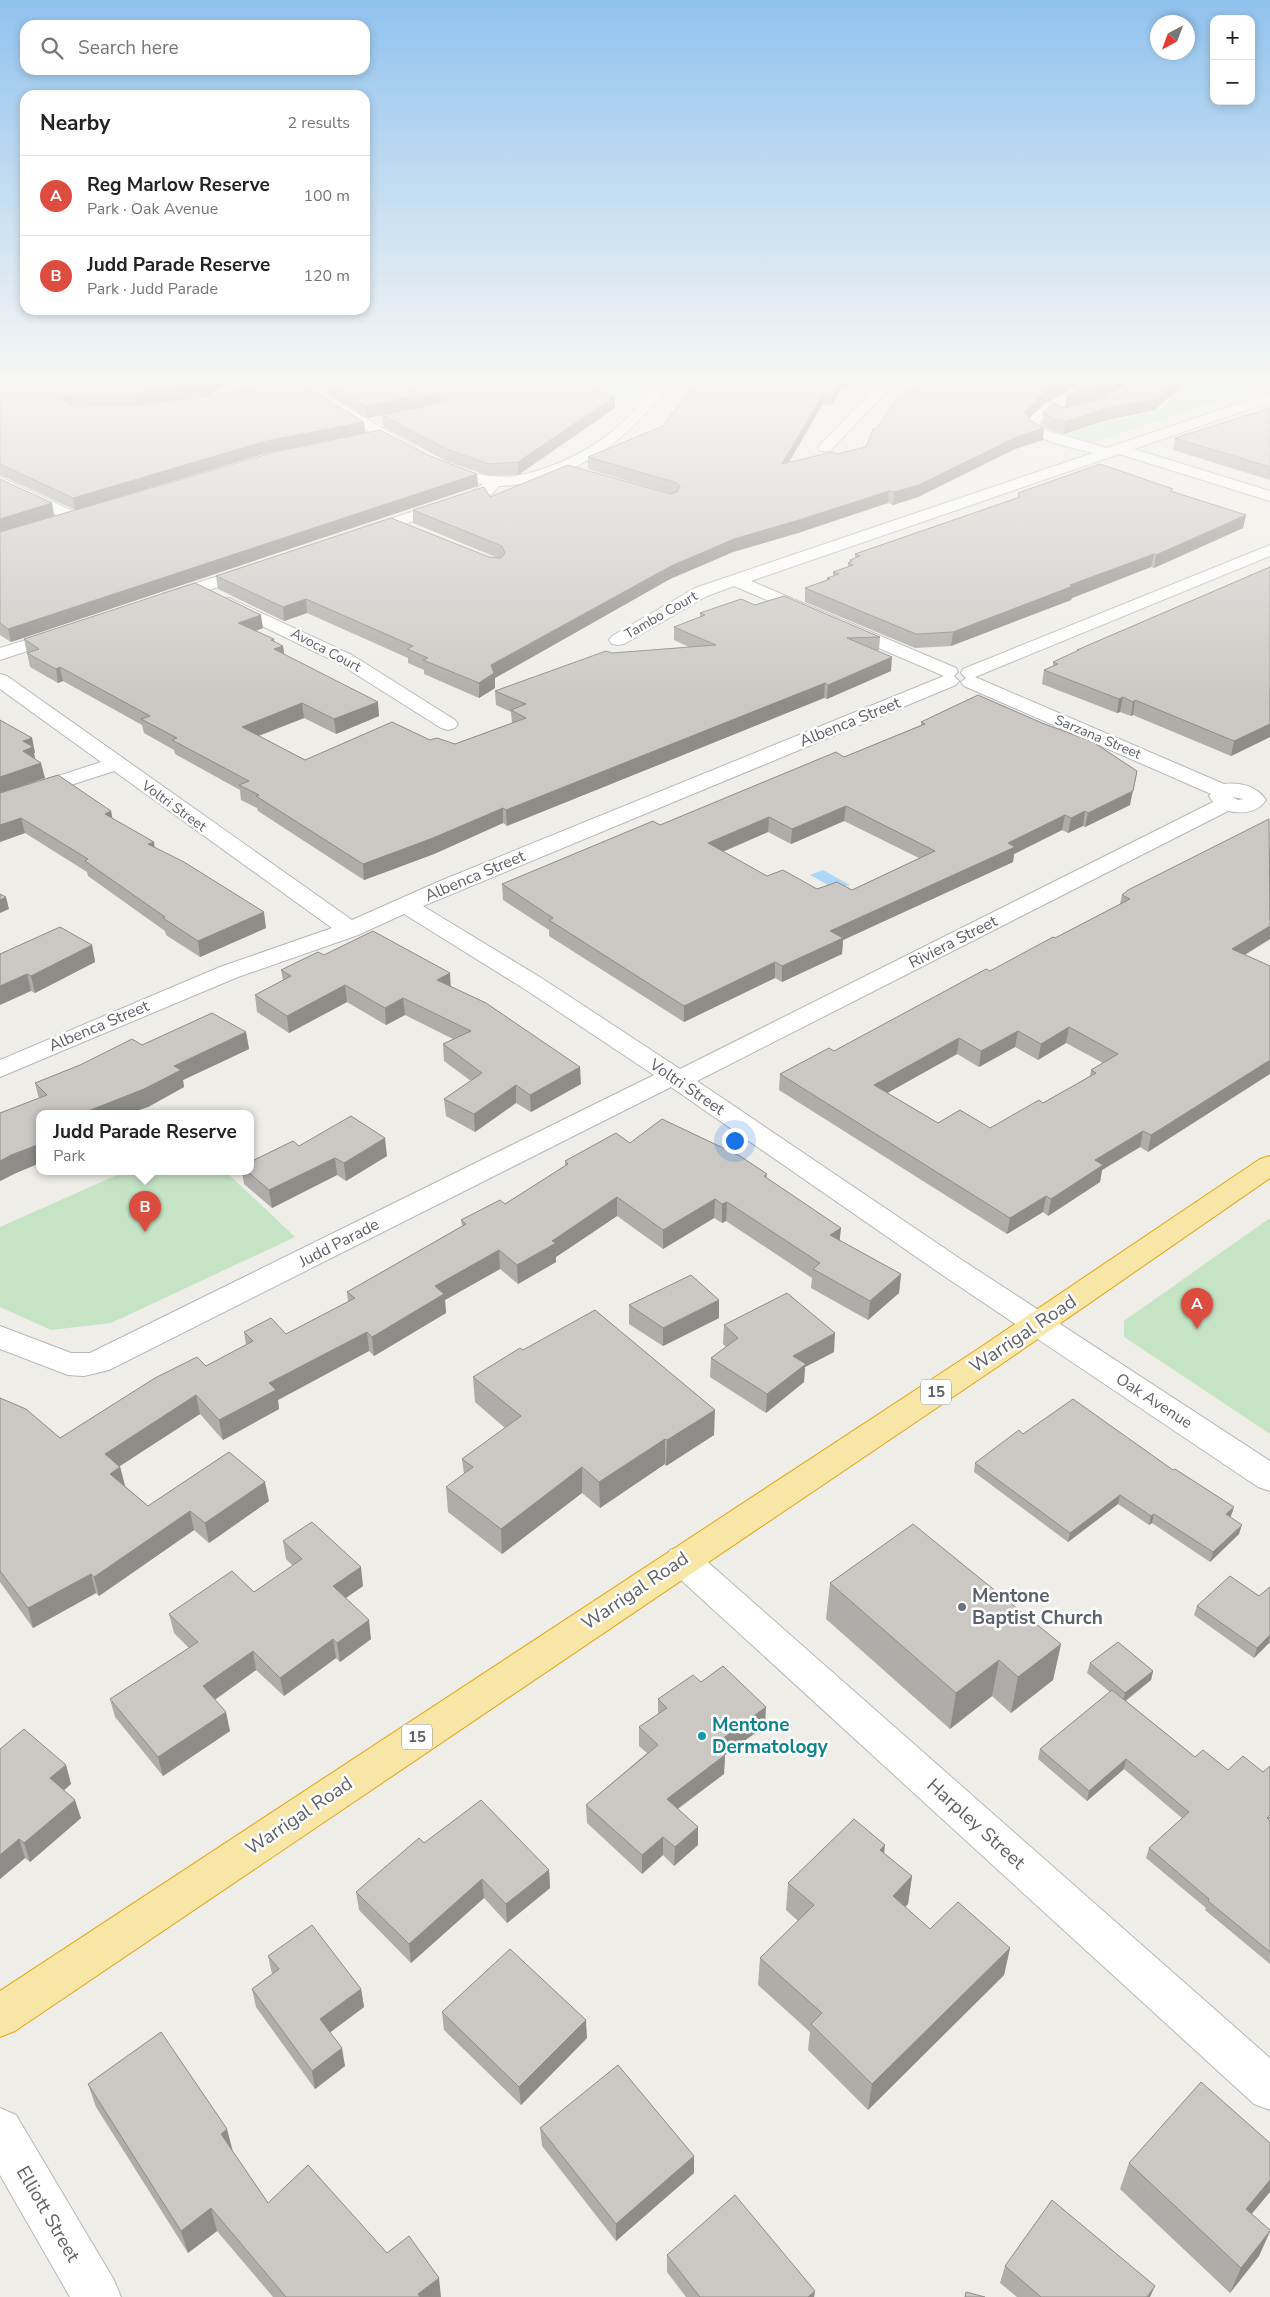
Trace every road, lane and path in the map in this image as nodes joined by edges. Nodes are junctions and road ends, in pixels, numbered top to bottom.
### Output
1 (15, 488) edge
2 (489, 488) edge
3 (1000, 488) edge
4 (1243, 488) edge
5 (1270, 496) edge
6 (48, 524) edge
7 (392, 524) junction
8 (417, 533) edge
9 (351, 537) edge
10 (1270, 550) edge
11 (802, 556) junction
12 (268, 565) edge
13 (755, 573) junction
14 (734, 580) junction
15 (198, 588) junction
16 (789, 591) junction
17 (152, 603) edge
18 (78, 628) edge
19 (618, 640) dead end
20 (0, 654) edge
21 (960, 677) junction
22 (0, 680) edge
23 (448, 724) dead end
24 (116, 764) junction
25 (1247, 798) edge
26 (0, 802) edge
27 (407, 906) junction
28 (350, 930) junction
29 (0, 1069) edge
30 (676, 1078) junction
31 (1270, 1165) edge
32 (1037, 1324) junction
33 (0, 1337) edge
34 (1270, 1478) edge
35 (682, 1560) junction
36 (0, 2016) edge
37 (1270, 2088) edge
38 (0, 2131) edge
39 (97, 2297) edge

1 - 6 street
2 - 7 street
3 - 11 street, Tambo Court
4 - 5 street
7 - 8 street
7 - 9 street
10 - 21 street, Albenca Street
11 - 13 street, Tambo Court
11 - 16 street
12 - 15 street
13 - 14 street, Tambo Court
13 - 16 street
14 - 16 street, Sarzana Street
14 - 19 street, Tambo Court
15 - 17 street
15 - 23 street, Avoca Court
16 - 21 street, Sarzana Street
18 - 20 street
21 - 25 street, Sarzana Street
21 - 27 street, Albenca Street
22 - 24 street, Voltri Street
24 - 26 street
24 - 28 street, Voltri Street
25 - 30 street, Riviera Street
27 - 28 street, Albenca Street
27 - 30 street, Voltri Street
28 - 29 street, Albenca Street
30 - 32 street, Voltri Street
30 - 33 street, Judd Parade
31 - 32 highway, Warrigal Road / 15
32 - 34 street, Oak Avenue
32 - 35 highway, Warrigal Road / 15
35 - 36 highway, Warrigal Road / 15
35 - 37 street, Harpley Street
38 - 39 street, Elliott Street

